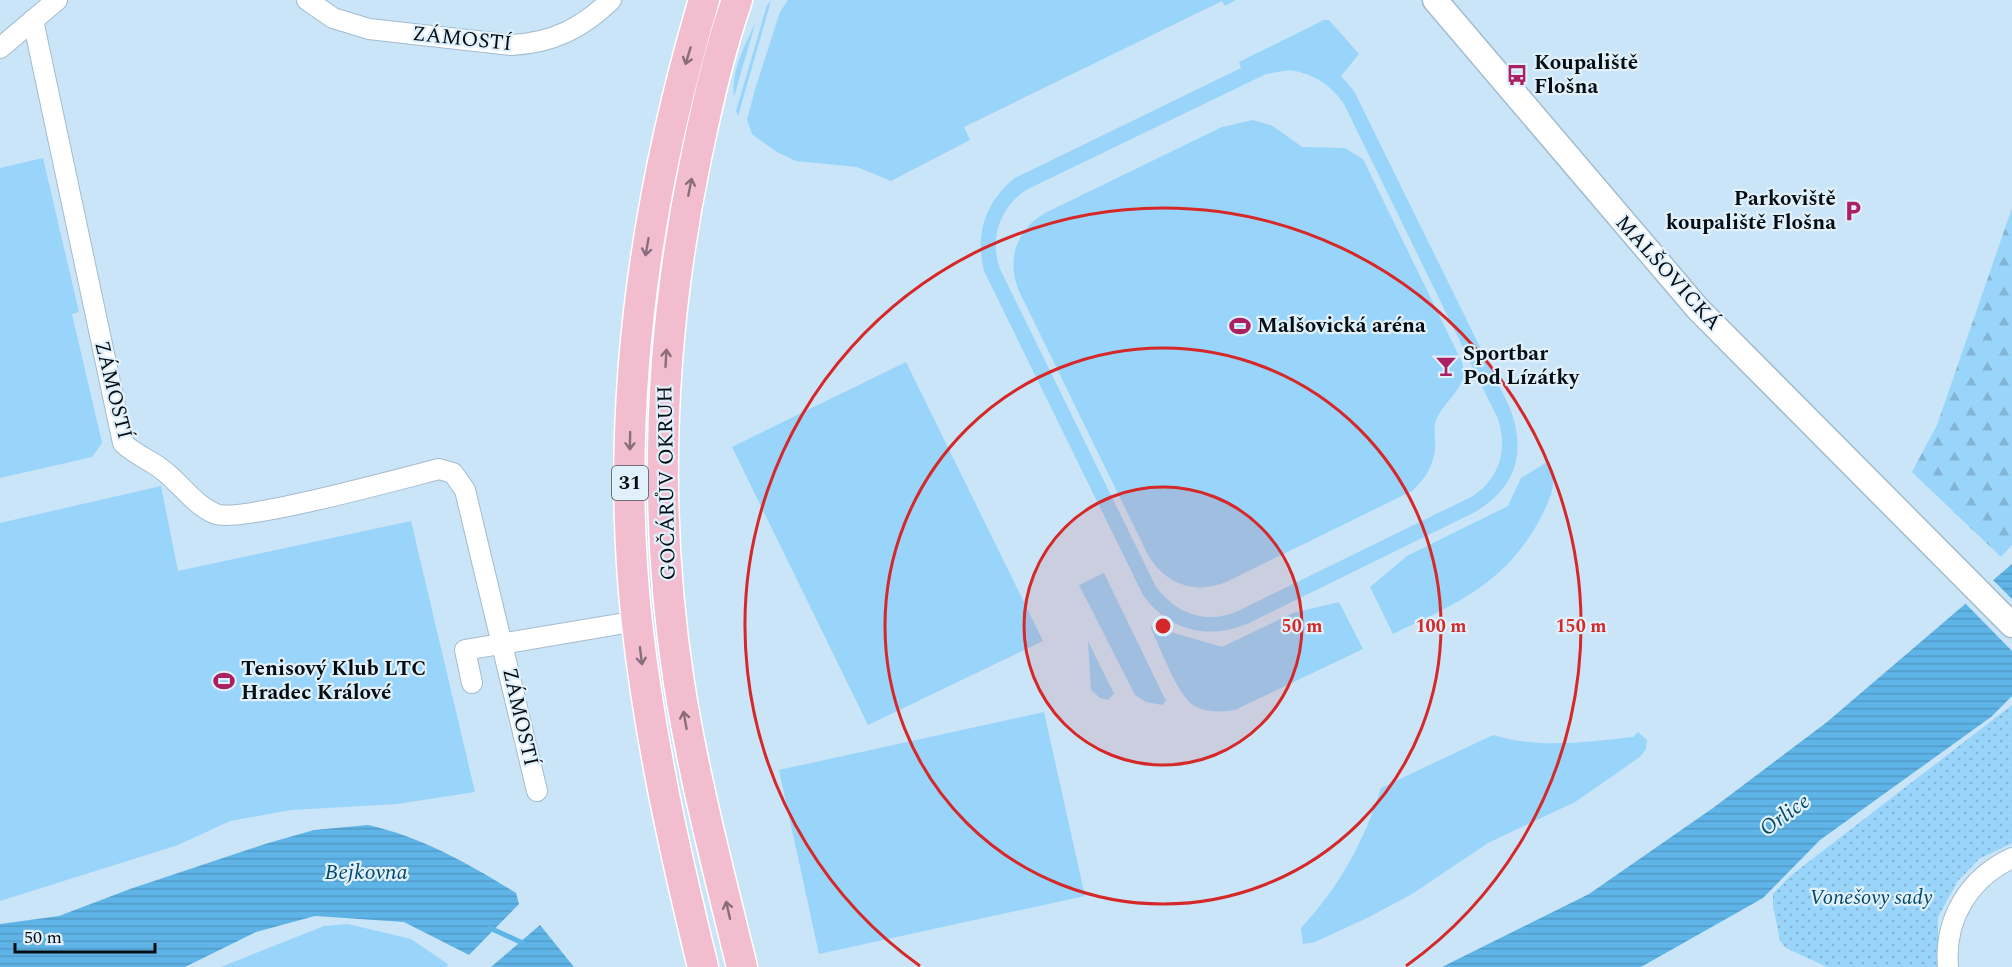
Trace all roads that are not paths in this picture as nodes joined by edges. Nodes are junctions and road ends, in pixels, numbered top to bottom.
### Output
1 (57, 0) edge
2 (307, 0) edge
3 (611, 0) edge
4 (704, 0) edge
5 (737, 0) edge
6 (758, 0) edge
7 (1435, 0) edge
8 (33, 20) junction
9 (0, 48) edge
10 (709, 99) junction
11 (637, 621) junction
12 (2012, 625) edge
13 (504, 644) junction
14 (472, 683) dead end
15 (537, 791) dead end
16 (2012, 858) edge
17 (703, 967) edge
18 (742, 967) edge
19 (1948, 967) edge

1 - 8 street
2 - 3 street, ZÁMOSTÍ
4 -> 11 main road, GOČÁRŮV OKRUH / 31
5 - 10 main road, GOČÁRŮV OKRUH / 31
6 - 10 main road
7 - 12 street, MALŠOVICKÁ
8 - 9 street
8 - 13 street, ZÁMOSTÍ
18 -> 10 main road, GOČÁRŮV OKRUH / 31
11 - 13 street, ZÁMOSTÍ
11 -> 17 main road, GOČÁRŮV OKRUH / 31
13 - 14 street, ZÁMOSTÍ
13 - 15 street, ZÁMOSTÍ
16 - 19 street

